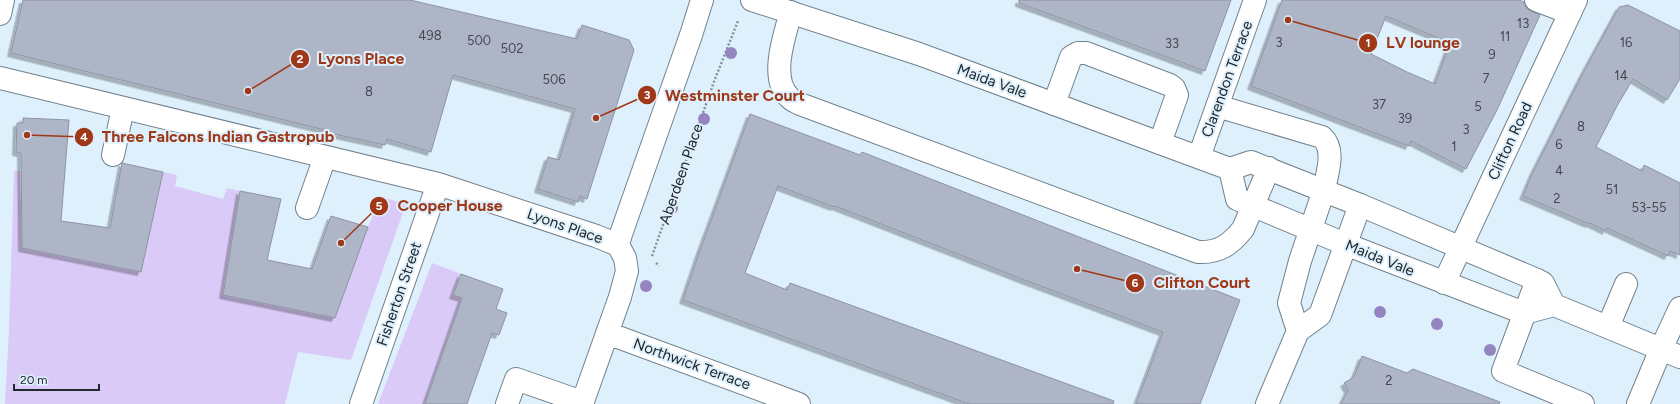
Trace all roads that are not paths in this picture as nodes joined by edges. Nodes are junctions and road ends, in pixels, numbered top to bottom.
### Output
1 (3, 0) edge
2 (702, 0) edge
3 (1256, 0) edge
4 (1536, 0) edge
5 (747, 7) edge
6 (1573, 7) edge
7 (791, 12) junction
8 (0, 14) edge
9 (0, 78) edge
10 (1054, 104) junction
11 (1217, 106) junction
12 (123, 108) junction
13 (1160, 143) junction
14 (114, 155) dead end
15 (325, 157) junction
16 (1199, 158) junction
17 (1269, 168) junction
18 (1230, 169) junction
19 (438, 184) junction
20 (1324, 190) junction
21 (1360, 205) junction
22 (1253, 206) junction
23 (307, 208) dead end
24 (1310, 229) junction
25 (1345, 244) junction
26 (618, 245) junction
27 (1460, 246) junction
28 (1537, 280) junction
29 (1444, 283) junction
30 (1626, 284) dead end
31 (1554, 305) junction
32 (1680, 308) edge
33 (1524, 313) junction
34 (1608, 327) junction
35 (1298, 331) junction
36 (607, 333) junction
37 (1670, 353) edge
38 (778, 400) edge
39 (582, 403) edge
40 (361, 404) edge
41 (507, 404) edge
42 (800, 404) edge
43 (1267, 404) edge
44 (1583, 404) edge
45 (1638, 404) edge

1 - 8 main road
2 - 26 main road
3 - 11 main road, Clarendon Terrace
4 - 6 main road
5 - 7 main road, Maida Vale
6 - 27 main road, Clifton Road
7 - 10 main road, Maida Vale
7 - 22 main road
9 - 12 main road, Lyons Place
10 - 13 main road, Maida Vale
10 - 13 main road
11 - 16 main road, Clarendon Terrace
11 - 20 main road
12 - 14 main road
12 - 15 main road, Lyons Place
13 - 16 main road, Maida Vale
15 - 19 main road, Lyons Place
15 - 23 main road
16 - 18 main road, Maida Vale
17 - 18 main road
17 - 20 main road
17 - 22 main road
18 - 22 main road, Maida Vale
19 - 26 main road, Lyons Place
19 - 40 main road, Fisherton Street
20 - 21 main road
20 - 24 main road
21 - 25 main road
21 - 27 main road
22 - 24 main road, Maida Vale
24 - 25 main road, Maida Vale
24 - 35 main road
25 - 29 main road, Maida Vale
25 - 35 main road
26 - 36 main road
27 - 28 main road
27 - 29 main road, Clifton Road
28 - 31 main road
28 - 33 main road
29 - 33 main road, Maida Vale
30 - 34 main road
31 - 33 main road
31 - 34 main road
32 - 37 main road
33 - 44 main road
34 - 37 main road
35 - 43 main road
36 - 38 main road, Northwick Terrace
36 - 39 main road
37 - 45 main road
38 - 42 main road, Northwick Terrace
39 - 41 main road

